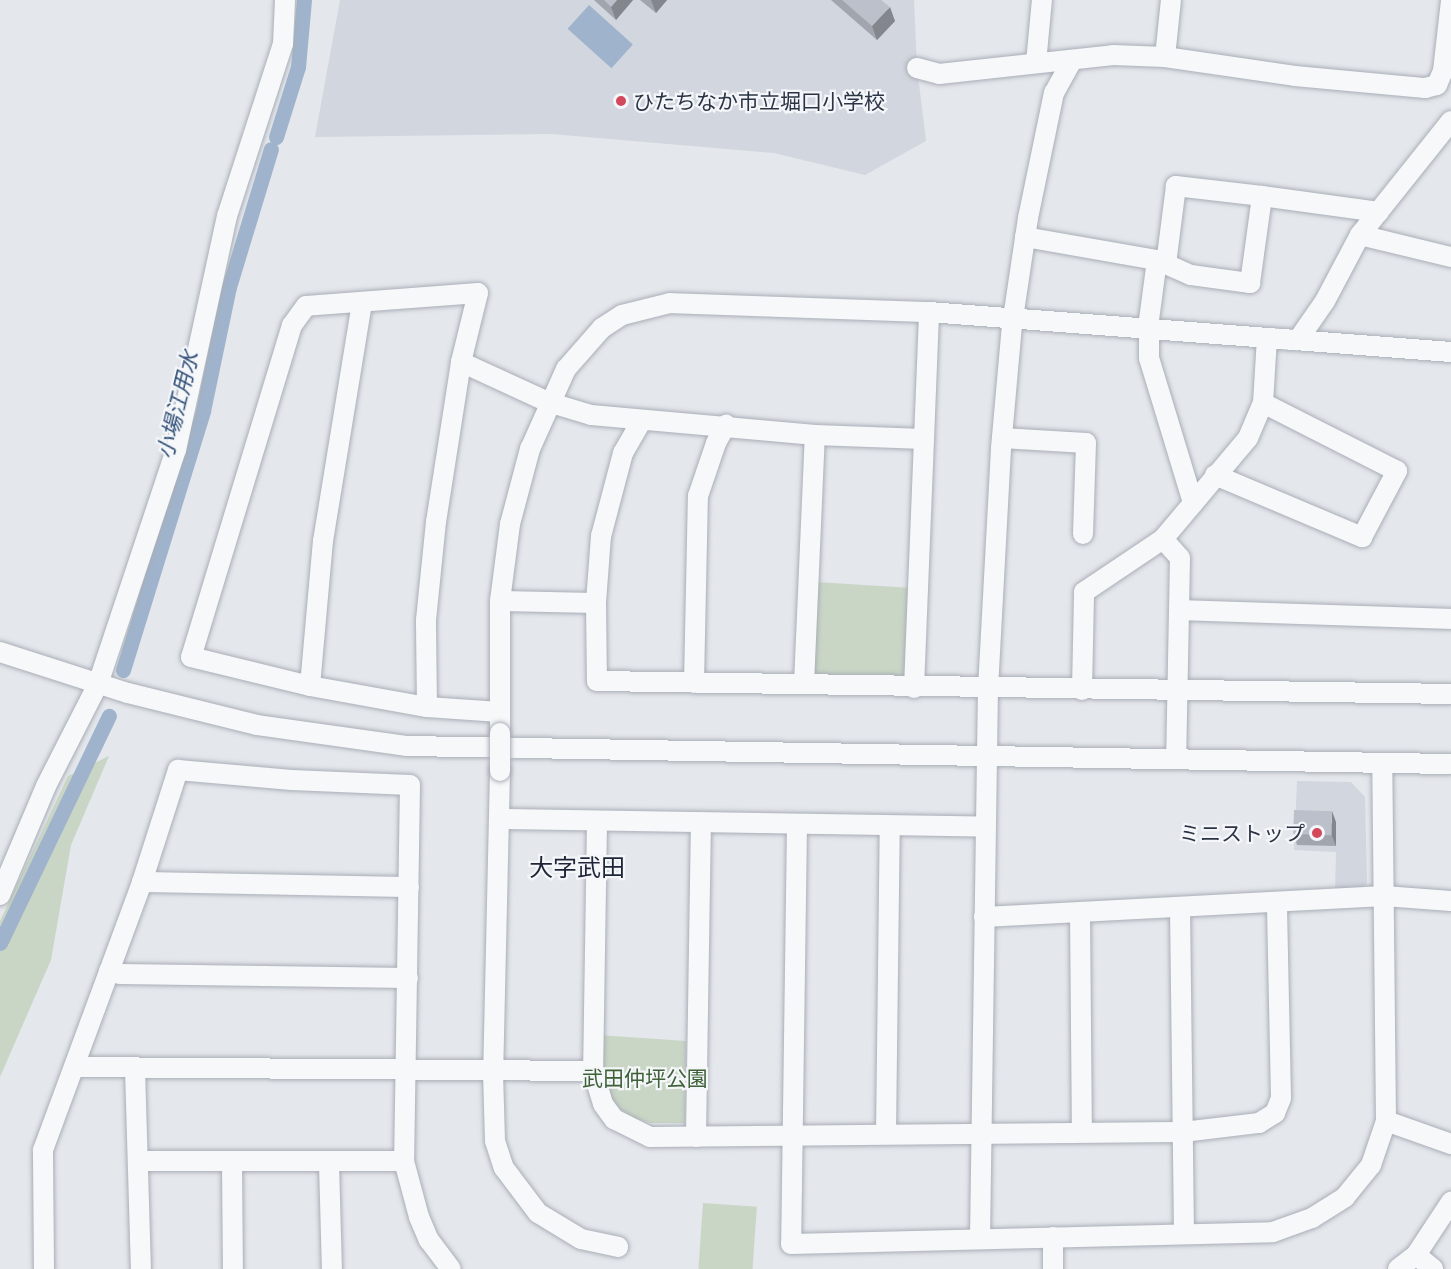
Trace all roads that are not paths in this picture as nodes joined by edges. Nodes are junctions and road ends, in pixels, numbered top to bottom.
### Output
1 (285, 0) edge
2 (1042, 0) edge
3 (1171, 0) edge
4 (1451, 1) edge
5 (1165, 57) junction
6 (1072, 60) junction
7 (1036, 63) junction
8 (917, 68) dead end
9 (1444, 88) edge
10 (1451, 121) edge
11 (1262, 196) junction
12 (1379, 212) junction
13 (1360, 235) junction
14 (1025, 237) junction
15 (1451, 258) edge
16 (1161, 262) junction
17 (362, 303) junction
18 (929, 312) junction
19 (1013, 317) junction
20 (1149, 331) junction
21 (1267, 338) junction
22 (1298, 340) junction
23 (1451, 352) edge
24 (461, 362) junction
25 (548, 402) junction
26 (1263, 403) junction
27 (642, 420) junction
28 (726, 425) junction
29 (815, 435) junction
30 (1002, 438) junction
31 (924, 439) junction
32 (1215, 475) junction
33 (1193, 503) junction
34 (1083, 534) dead end
35 (1163, 539) junction
36 (500, 601) junction
37 (596, 603) junction
38 (1180, 610) junction
39 (1451, 619) edge
40 (0, 652) edge
41 (694, 683) junction
42 (98, 684) junction
43 (804, 684) junction
44 (310, 686) junction
45 (914, 688) junction
46 (988, 689) junction
47 (1082, 690) junction
48 (1178, 693) junction
49 (1451, 694) edge
50 (427, 707) junction
51 (500, 712) junction
52 (987, 757) junction
53 (1176, 759) junction
54 (1382, 764) junction
55 (1451, 764) edge
56 (500, 819) junction
57 (597, 822) junction
58 (701, 825) junction
59 (797, 825) junction
60 (890, 826) junction
61 (985, 826) junction
62 (142, 882) junction
63 (409, 887) junction
64 (0, 895) edge
65 (1384, 896) junction
66 (1451, 901) edge
67 (1277, 903) junction
68 (1180, 907) junction
69 (1080, 913) junction
70 (984, 917) junction
71 (109, 971) junction
72 (408, 978) junction
73 (74, 1067) junction
74 (135, 1069) junction
75 (593, 1071) junction
76 (493, 1072) junction
77 (404, 1073) junction
78 (1386, 1121) junction
79 (1082, 1132) junction
80 (1183, 1132) junction
81 (886, 1134) junction
82 (981, 1134) junction
83 (696, 1137) junction
84 (794, 1137) junction
85 (1451, 1144) edge
86 (139, 1161) junction
87 (404, 1161) junction
88 (232, 1163) junction
89 (329, 1164) junction
90 (1451, 1202) edge
91 (1184, 1234) junction
92 (1053, 1238) junction
93 (980, 1239) junction
94 (618, 1247) dead end
95 (1416, 1255) junction
96 (44, 1269) edge
97 (141, 1269) edge
98 (233, 1269) edge
99 (332, 1269) edge
100 (451, 1269) edge
101 (1053, 1269) edge
102 (1398, 1269) edge
103 (1433, 1269) edge

1 - 42 street
2 - 7 street
3 - 5 street
4 - 9 street
5 - 6 street
5 - 9 street
6 - 7 street
6 - 14 street
7 - 8 street
10 - 12 street
11 - 12 street
11 - 16 street
11 - 16 street
12 - 13 street
13 - 15 street
13 - 22 street
14 - 16 street
14 - 19 street
16 - 20 street
17 - 24 street
17 - 44 street
17 - 44 street
18 - 19 street
18 - 25 street
18 - 31 street
19 - 20 street
19 - 30 street
20 - 21 street
20 - 33 street
21 - 22 street
21 - 26 street
22 - 23 street
24 - 25 street
24 - 50 street
25 - 27 street
25 - 36 street
26 - 32 street
26 - 32 street
27 - 28 street
27 - 37 street
28 - 29 street
28 - 41 street
29 - 31 street
29 - 43 street
30 - 34 street
30 - 46 street
31 - 45 street
32 - 33 street
33 - 35 street
35 - 38 street
35 - 47 street
36 - 37 street
36 - 51 street
37 - 41 street
38 - 39 street
38 - 48 street
40 - 42 street
41 - 43 street
42 - 52 street
42 - 64 street
43 - 45 street
44 - 50 street
45 - 46 street
46 - 47 street
46 - 52 street
47 - 48 street
48 - 49 street
48 - 53 street
50 - 51 street
51 - 56 street, bridge
52 - 53 street
52 - 61 street
53 - 54 street
54 - 55 street
54 - 65 street
56 - 57 street
56 - 76 street
57 - 58 street
57 - 75 street
58 - 59 street
58 - 83 street
59 - 60 street
59 - 84 street
60 - 61 street
60 - 81 street
61 - 70 street
62 - 63 street
62 - 63 street
62 - 71 street
63 - 72 street
65 - 66 street
65 - 67 street
65 - 78 street
67 - 68 street
67 - 80 street
68 - 69 street
68 - 80 street
69 - 70 street
69 - 79 street
70 - 82 street
71 - 72 street
71 - 73 street
72 - 77 street
73 - 74 street
73 - 96 street
74 - 77 street
74 - 86 street
75 - 76 street
75 - 83 street
76 - 77 street
76 - 94 street
77 - 87 street
78 - 85 street
78 - 91 street
79 - 80 street
79 - 82 street
80 - 91 street
81 - 82 street
81 - 84 street
82 - 93 street
83 - 84 street
84 - 93 street
86 - 88 street
86 - 97 street
87 - 89 street
87 - 100 street
88 - 89 street
88 - 98 street
89 - 99 street
90 - 95 street
91 - 92 street
92 - 93 street
92 - 101 street
95 - 102 street
95 - 103 street

